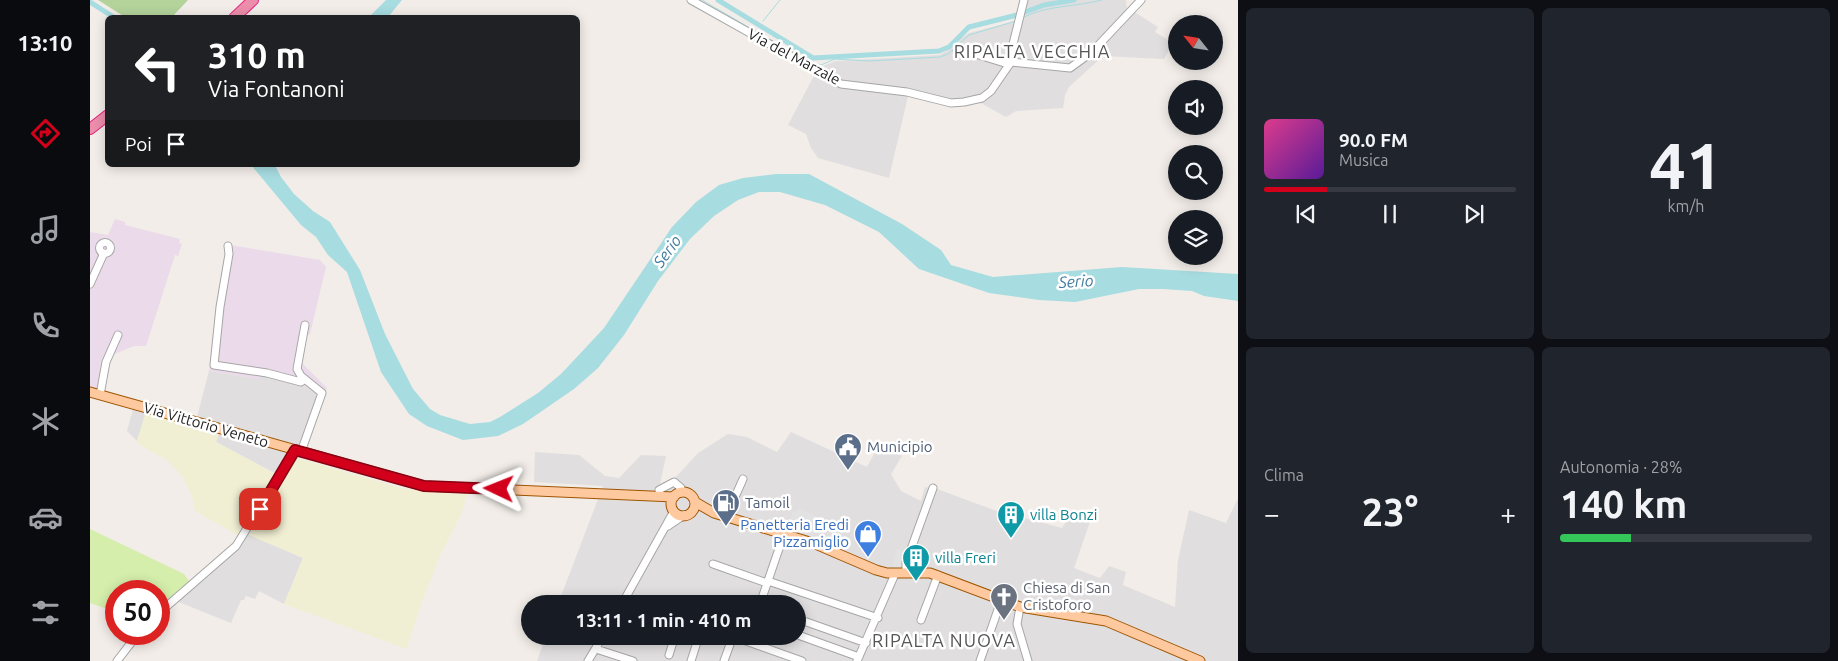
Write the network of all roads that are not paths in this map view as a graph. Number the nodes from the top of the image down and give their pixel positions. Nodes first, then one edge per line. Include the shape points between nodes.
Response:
1 (253, 0) edge
2 (691, 0) edge
3 (1140, 1) edge
4 (1024, 4) edge
5 (237, 15) edge
6 (957, 51) dead end
7 (1009, 63) junction
8 (105, 117) edge
9 (90, 129) edge
10 (228, 246) dead end
11 (104, 253) dead end
12 (90, 284) edge
13 (305, 325) dead end
14 (118, 335) dead end
15 (305, 379) junction
16 (90, 392) edge
17 (100, 395) junction
18 (298, 451) junction
19 (743, 479) dead end
20 (933, 488) dead end
21 (659, 490) dead end
22 (675, 501) junction
23 (694, 506) junction
24 (684, 516) junction
25 (726, 517) junction
26 (666, 528) junction
27 (784, 534) junction
28 (713, 564) dead end
29 (906, 573) junction
30 (895, 574) junction
31 (938, 575) junction
32 (768, 582) junction
33 (627, 595) edge
34 (763, 595) edge
35 (1001, 601) junction
36 (170, 603) edge
37 (1020, 607) junction
38 (878, 618) junction
39 (921, 620) dead end
40 (806, 622) edge
41 (806, 638) edge
42 (866, 642) junction
43 (129, 645) edge
44 (598, 645) edge
45 (672, 645) edge
46 (696, 645) edge
47 (730, 645) edge
48 (762, 645) edge
49 (596, 649) junction
50 (669, 655) dead end
51 (858, 659) edge
52 (117, 661) edge
53 (588, 661) edge
54 (633, 661) edge
55 (691, 661) edge
56 (724, 661) edge
57 (802, 661) edge
58 (980, 661) edge
59 (1028, 661) edge
60 (1200, 661) edge

1 - 5 highway
2 - 7 street, Via del Marzale via 841,84 907,92 951,103 979,98 991,91
3 - 7 street via 1092,52 1070,68
4 - 7 street
6 - 7 street
8 - 9 highway
10 - 15 street via 214,365 301,382
11 - 12 street
13 - 15 street via 297,365 298,373
14 - 17 street via 106,362
15 - 18 street via 322,393
16 - 17 main road, Via Vittorio Veneto
17 - 18 main road, Via Vittorio Veneto
18 - 22 main road, Via Vittorio Veneto via 424,486 648,496
18 - 36 street via 240,542
19 - 25 street
20 - 29 street via 906,563
21 - 22 street via 674,482 681,488
22 - 23 main road via 691,495
22 - 24 main road
22 - 26 street
23 - 24 main road
23 - 25 main road
24 - 26 street
25 - 27 main road
26 - 33 street
27 - 30 main road via 876,570
27 - 32 street
28 - 32 street
29 - 30 main road
29 - 31 main road
30 - 38 street
31 - 35 main road
31 - 39 street
32 - 34 street
32 - 38 street
35 - 37 main road
35 - 58 street
37 - 59 street via 1017,624
37 - 60 main road via 1106,621
38 - 42 street
40 - 42 street
41 - 51 street
42 - 51 street
43 - 52 street
44 - 49 street
45 - 50 street
46 - 55 street
47 - 56 street
48 - 57 street
49 - 53 street
49 - 54 street

